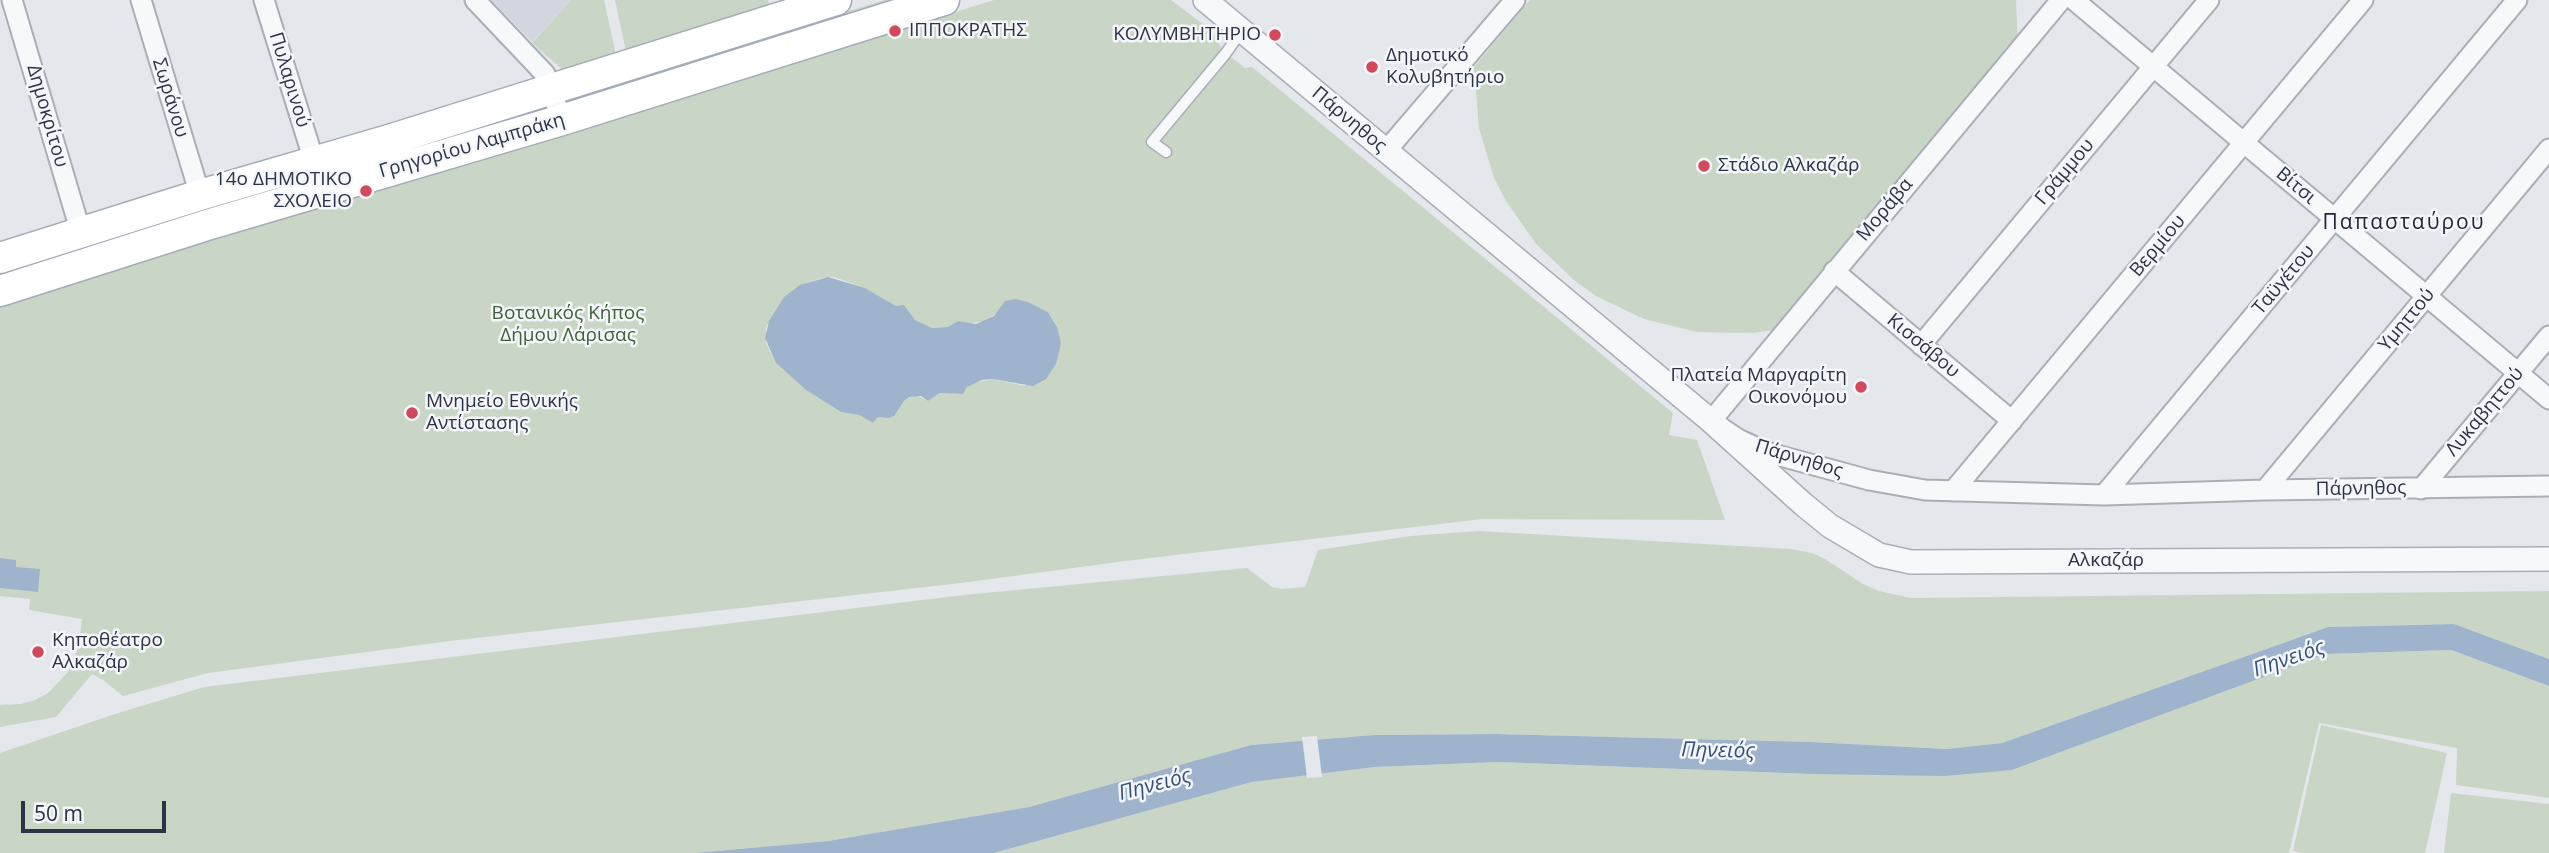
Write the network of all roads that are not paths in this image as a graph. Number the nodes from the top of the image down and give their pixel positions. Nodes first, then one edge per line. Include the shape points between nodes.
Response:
1 (12, 0) edge
2 (141, 0) edge
3 (264, 0) edge
4 (475, 0) edge
5 (836, 0) edge
6 (944, 0) edge
7 (1205, 0) edge
8 (1515, 0) edge
9 (2061, 0) edge
10 (2074, 0) edge
11 (2209, 0) edge
12 (2363, 0) edge
13 (2517, 0) edge
14 (1242, 30) junction
15 (2154, 66) junction
16 (552, 88) junction
17 (562, 120) junction
18 (2244, 143) junction
19 (2549, 149) edge
20 (1386, 151) junction
21 (1166, 152) dead end
22 (314, 161) junction
23 (200, 195) junction
24 (2334, 219) junction
25 (81, 233) junction
26 (0, 258) edge
27 (1834, 271) junction
28 (0, 292) edge
29 (2426, 296) junction
30 (2549, 335) edge
31 (1922, 345) junction
32 (2518, 373) junction
33 (2549, 399) edge
34 (1711, 421) junction
35 (2012, 421) junction
36 (2549, 486) edge
37 (2421, 488) junction
38 (2265, 490) junction
39 (1953, 491) junction
40 (2104, 495) junction
41 (2549, 559) edge

1 - 25 street, Δημοκρίτου
2 - 23 street, Σωράνου
3 - 22 street, Πυλαρινού
4 - 16 street via 536,62
5 - 16 main road, Γρηγορίου Λαμπράκη
6 - 17 main road, Γρηγορίου Λαμπράκη
7 - 14 street, Πάρνηθος
8 - 20 street
9 - 27 street, Μοράβα
10 - 15 street, Βίτσι
11 - 15 street, Γράμμου
12 - 18 street, Βερμίου
13 - 24 street, Ταϋγέτου
14 - 20 street, Πάρνηθος
14 - 21 lane via 1152,142
15 - 18 street, Βίτσι
15 - 31 street, Γράμμου
16 - 17 street
16 - 22 main road, Γρηγορίου Λαμπράκη
17 - 28 main road, Γρηγορίου Λαμπράκη via 220,221
18 - 24 street, Βίτσι
18 - 35 street, Βερμίου
19 - 29 street, Υμηττού
20 - 34 street, Πάρνηθος
22 - 23 main road, Γρηγορίου Λαμπράκη
23 - 25 main road, Γρηγορίου Λαμπράκη
24 - 29 street, Βίτσι
24 - 40 street, Ταϋγέτου
25 - 26 main road, Γρηγορίου Λαμπράκη
27 - 31 street, Κισσάβου
27 - 34 street, Μοράβα
29 - 32 street, Βίτσι
29 - 38 street, Υμηττού
30 - 32 street, Λυκαβηττού
31 - 35 street, Κισσάβου
32 - 33 street, Βίτσι
32 - 37 street, Λυκαβηττού
34 - 39 street, Πάρνηθος via 1738,439 1801,463 1903,486
34 - 41 street, Αλκαζάρ via 1830,526 1879,555 1911,562
35 - 39 street, Βερμίου
36 - 37 street, Πάρνηθος
37 - 38 street, Πάρνηθος
38 - 40 street, Πάρνηθος
39 - 40 street, Πάρνηθος

